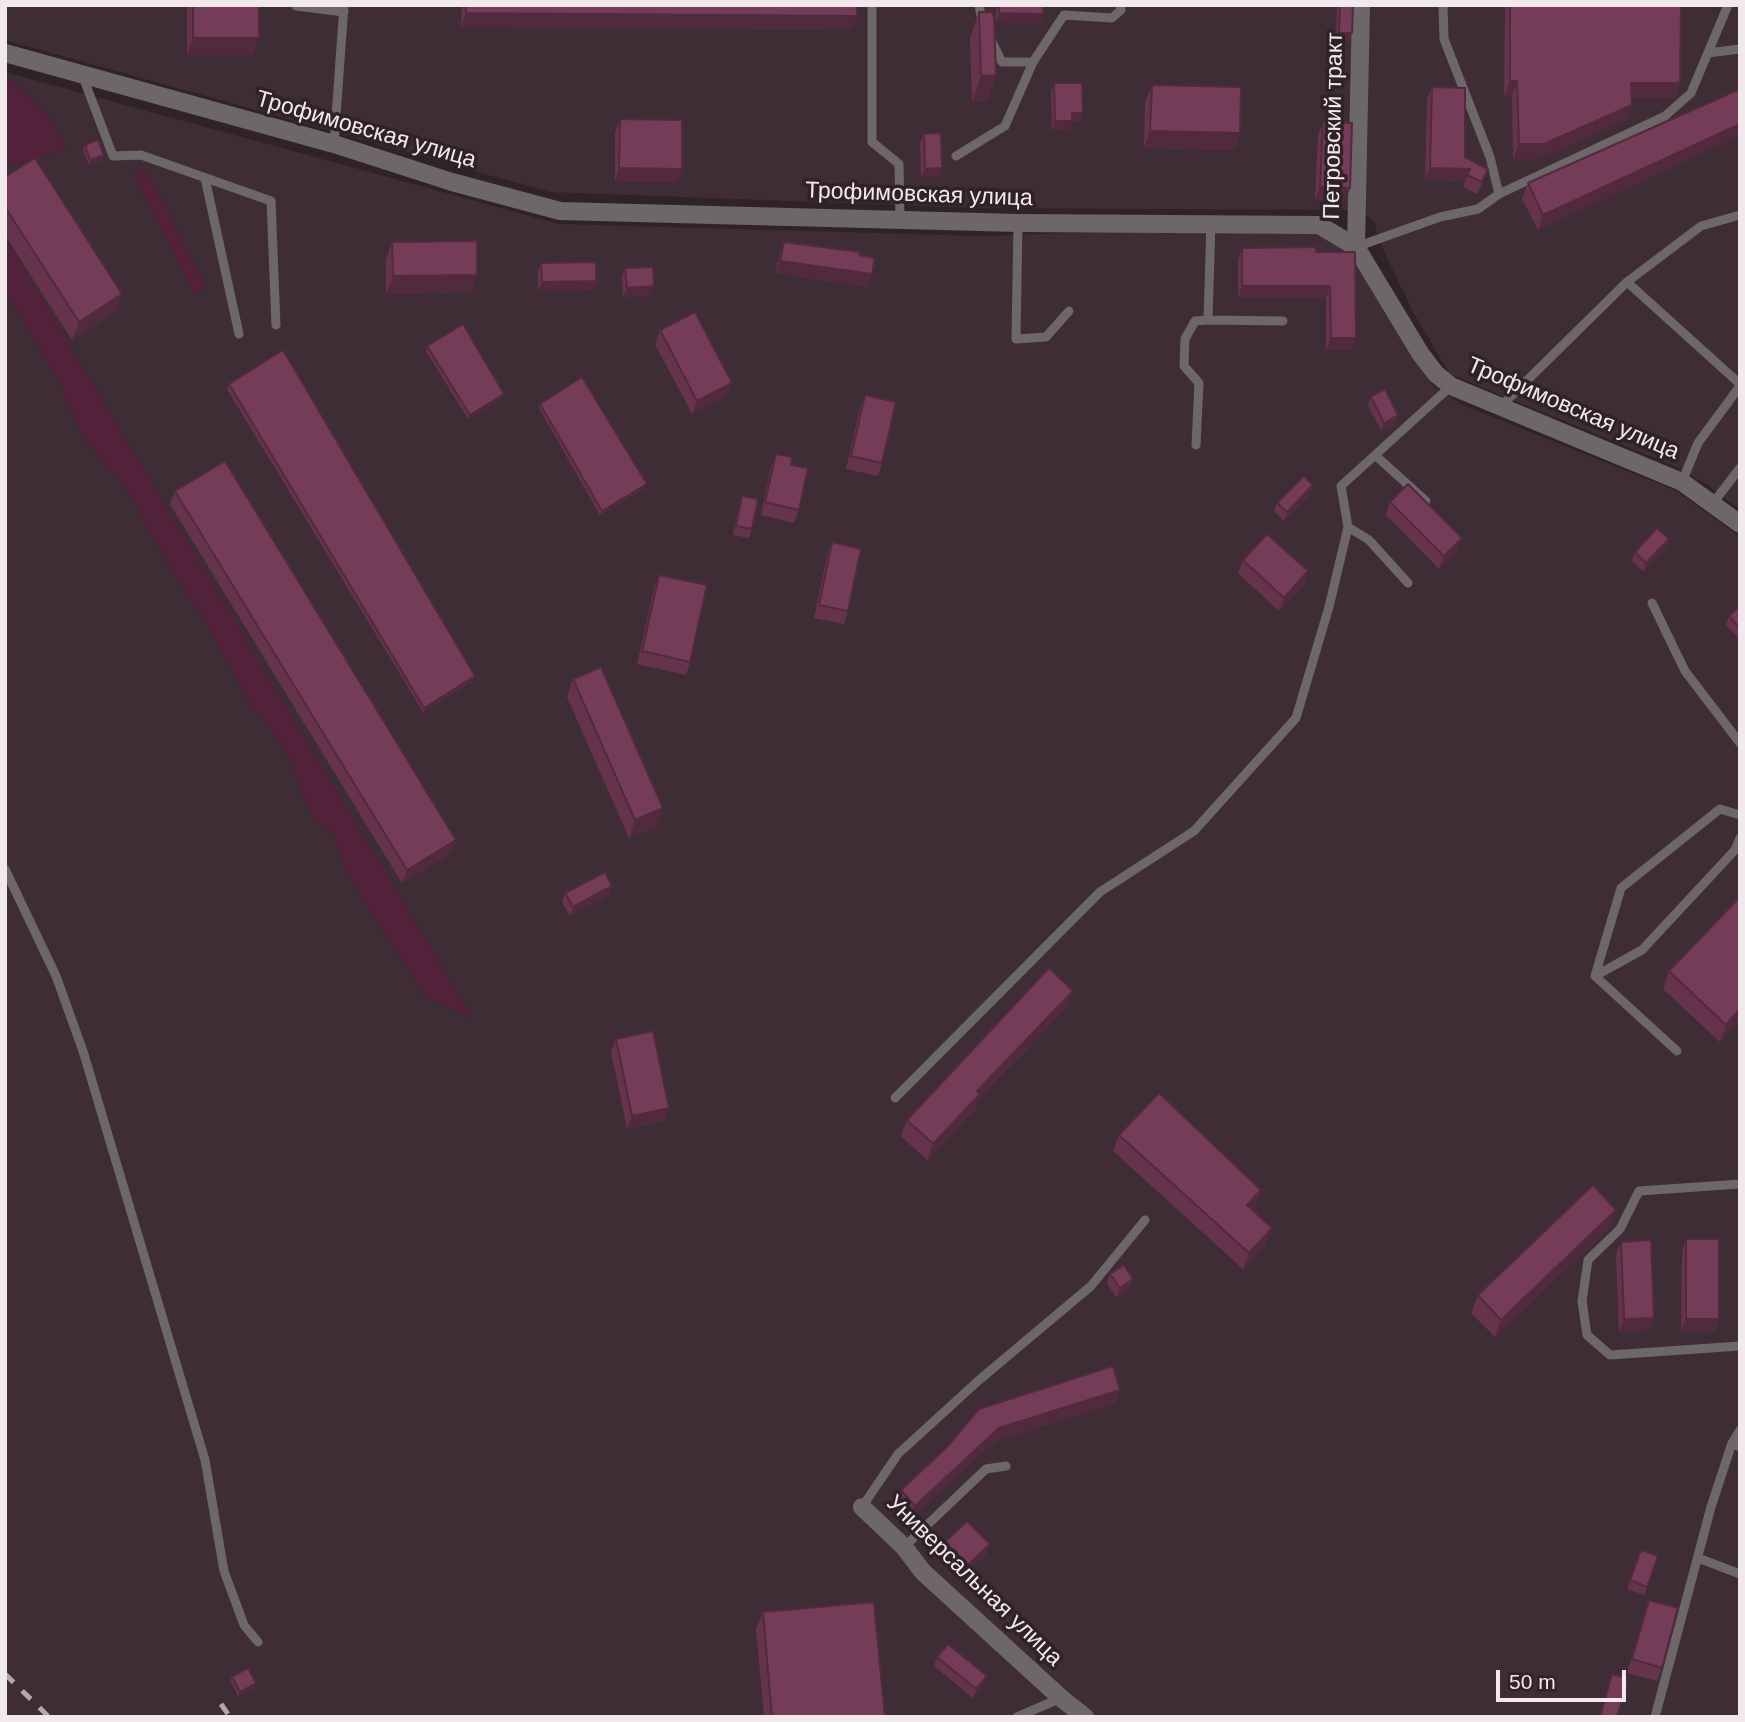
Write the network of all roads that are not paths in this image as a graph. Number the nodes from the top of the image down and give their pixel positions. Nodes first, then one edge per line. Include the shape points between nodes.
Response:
1 (872, 5) edge
2 (979, 5) edge
3 (1120, 5) edge
4 (1361, 5) edge
5 (1443, 5) edge
6 (1728, 5) edge
7 (296, 6) edge
8 (344, 9) edge
9 (1740, 49) edge
10 (5, 53) edge
11 (1708, 53) junction
12 (1033, 62) junction
13 (83, 77) junction
14 (334, 144) junction
15 (956, 156) dead end
16 (205, 178) junction
17 (1500, 194) junction
18 (1740, 215) edge
19 (900, 219) junction
20 (1211, 222) junction
21 (1018, 223) junction
22 (1356, 247) junction
23 (1628, 282) junction
24 (1069, 311) dead end
25 (1208, 320) junction
26 (1283, 321) dead end
27 (276, 325) dead end
28 (239, 334) dead end
29 (1740, 385) edge
30 (1451, 386) junction
31 (1501, 407) junction
32 (1196, 445) dead end
33 (1376, 456) junction
34 (1740, 468) edge
35 (1682, 482) junction
36 (1426, 501) edge
37 (1713, 503) junction
38 (1740, 524) edge
39 (1348, 527) junction
40 (1408, 583) dead end
41 (1651, 603) dead end
42 (1740, 743) edge
43 (1740, 815) edge
44 (1740, 838) edge
45 (5, 869) edge
46 (1595, 976) junction
47 (1677, 1051) dead end
48 (895, 1098) dead end
49 (1740, 1184) edge
50 (1145, 1220) dead end
51 (1740, 1346) edge
52 (1740, 1430) edge
53 (1736, 1445) edge
54 (1006, 1466) dead end
55 (862, 1507) joint
56 (905, 1547) junction
57 (1698, 1558) junction
58 (1740, 1574) edge
59 (258, 1642) dead end
60 (1061, 1698) junction
61 (1017, 1717) edge
62 (1085, 1717) edge
63 (1655, 1717) edge

1 - 19 lane via 872,142 899,164
2 - 12 lane via 982,22 1002,62
3 - 12 lane via 1112,18 1064,15
4 - 22 street, Петровский тракт
5 - 17 lane via 1444,39
6 - 11 lane
7 - 8 lane
8 - 14 lane
9 - 11 lane
10 - 13 street, Трофимовская улица
11 - 17 lane via 1691,93 1665,116
12 - 15 lane via 1005,126
13 - 14 street, Трофимовская улица
13 - 16 lane via 113,156 141,156
14 - 19 street, Трофимовская улица via 560,211
16 - 27 lane via 271,201
16 - 28 lane
17 - 22 lane via 1478,209 1440,217
18 - 23 lane via 1701,226
19 - 21 street, Трофимовская улица
20 - 21 street, Трофимовская улица
20 - 22 street, Трофимовская улица via 1319,225
20 - 25 lane
21 - 24 lane via 1016,339 1046,337
22 - 30 street, Трофимовская улица via 1420,353
23 - 29 lane
23 - 31 lane
25 - 26 lane
25 - 32 lane via 1195,321 1185,339 1184,366 1199,383
29 - 35 lane via 1698,443
30 - 31 street, Трофимовская улица
30 - 33 lane
31 - 35 street, Трофимовская улица
33 - 36 lane
33 - 39 lane via 1341,486
34 - 37 lane
35 - 37 street, Трофимовская улица
37 - 38 street, Трофимовская улица
39 - 40 lane via 1370,540
39 - 48 lane via 1296,718 1194,831 1100,892
41 - 42 lane via 1685,671
43 - 46 lane via 1720,810 1621,888
44 - 46 lane via 1735,850 1642,950
45 - 59 lane via 56,976 83,1051 205,1460 224,1572 244,1625
46 - 47 lane
49 - 51 lane via 1639,1191 1620,1229 1588,1260 1582,1301 1587,1335 1610,1355
50 - 55 lane via 1091,1286 898,1454
52 - 53 lane
53 - 57 lane
54 - 56 lane via 986,1469
55 - 56 street, Универсальная улица
56 - 60 street, Универсальная улица via 923,1573
57 - 58 lane
57 - 63 lane
60 - 61 lane
60 - 62 street, Универсальная улица

